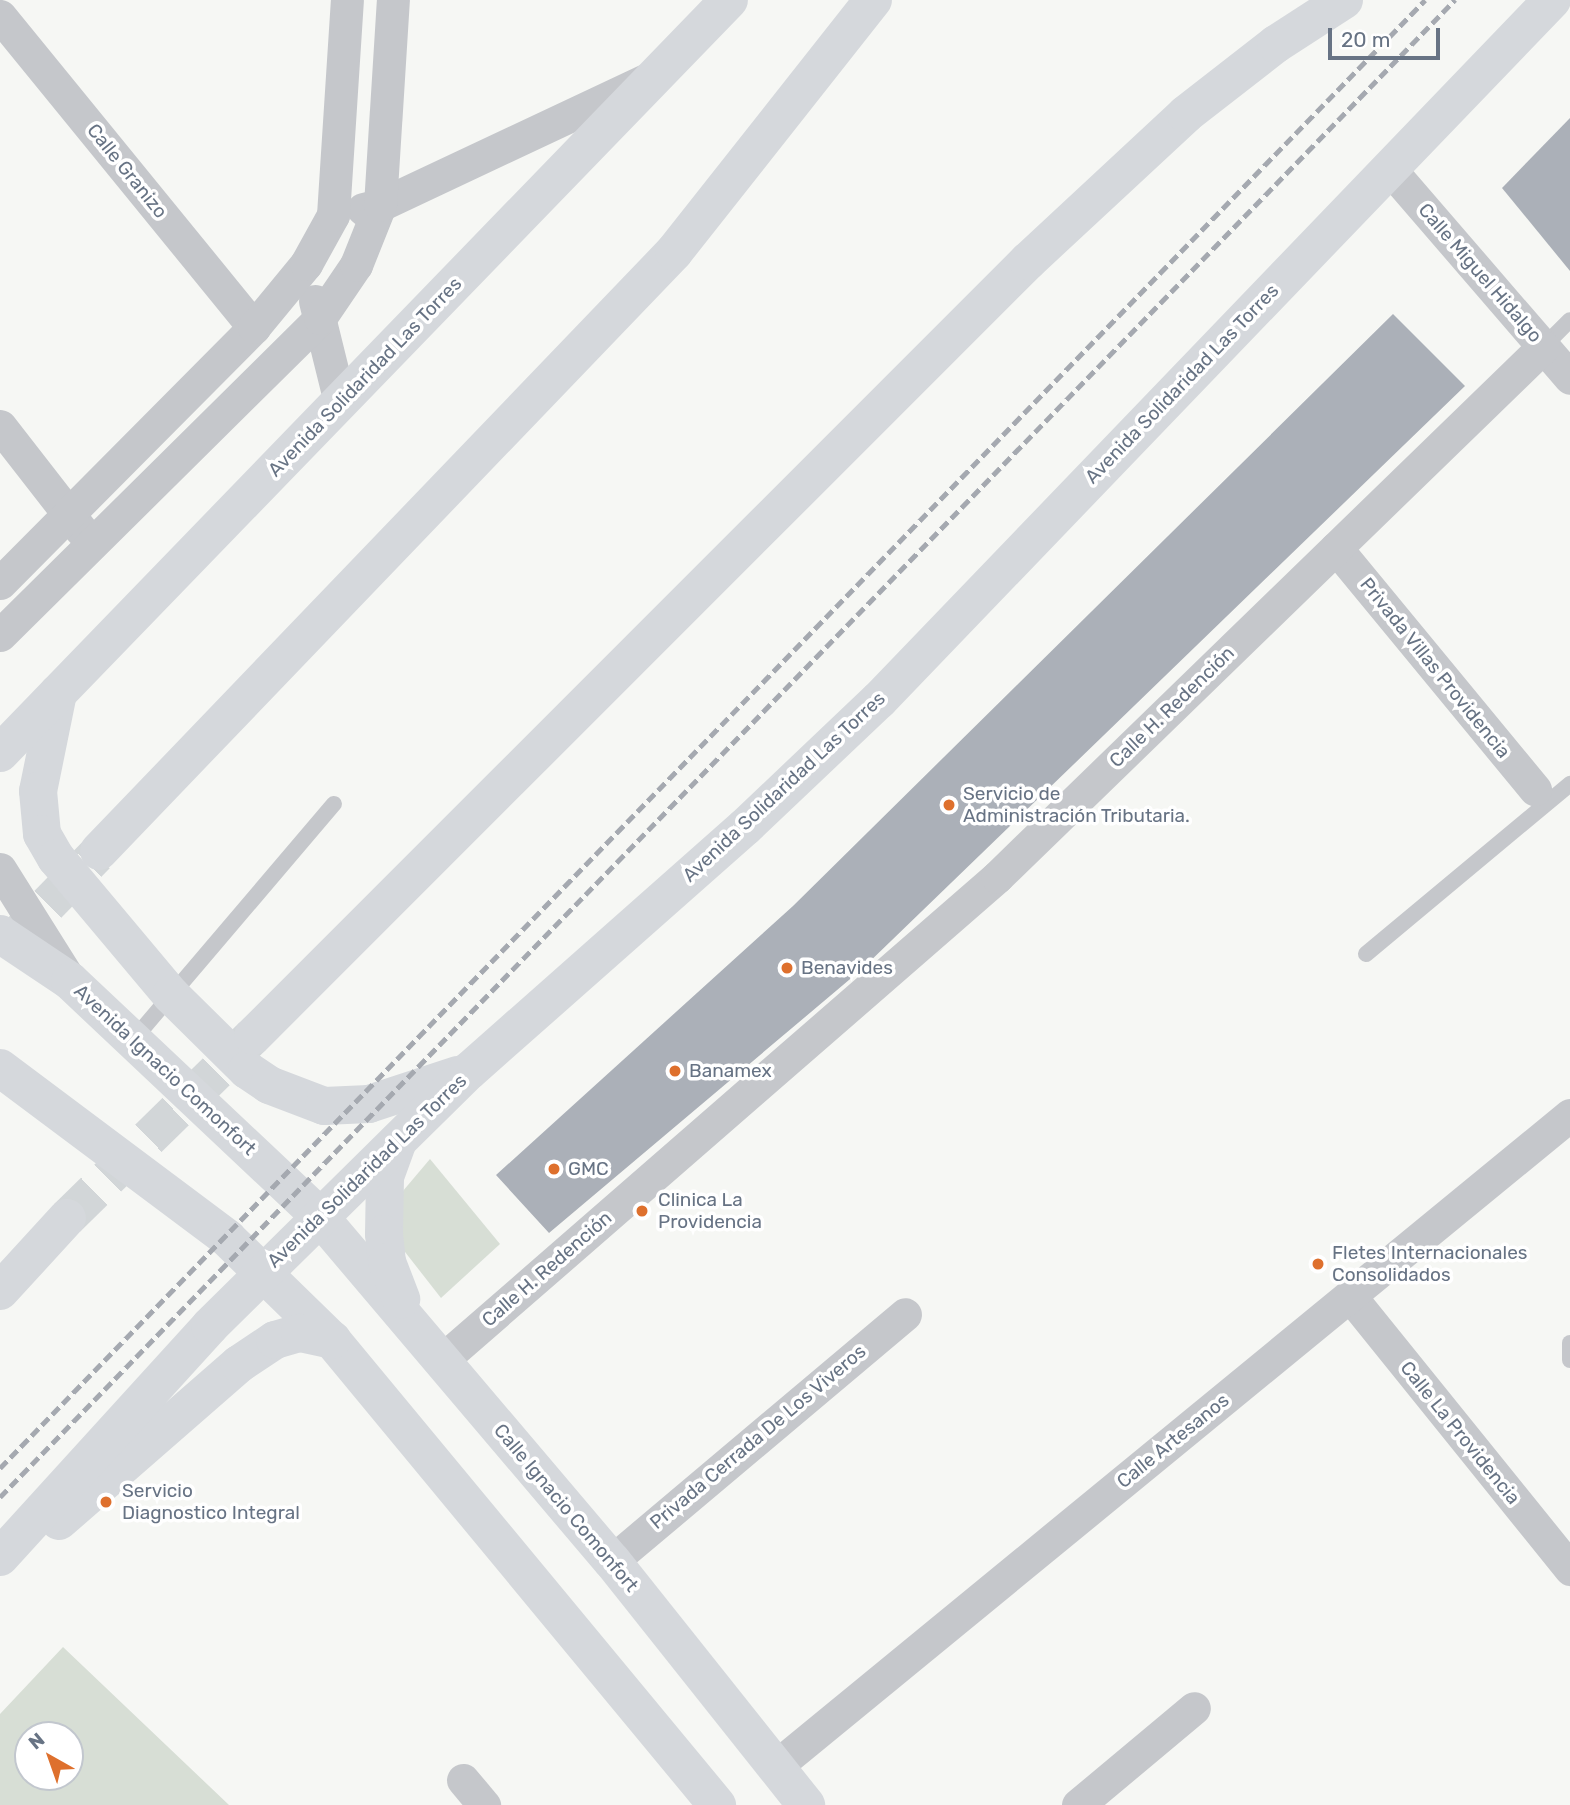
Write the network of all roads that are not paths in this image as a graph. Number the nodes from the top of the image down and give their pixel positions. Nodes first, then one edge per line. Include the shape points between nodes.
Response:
1 (324, 0) edge
2 (393, 0) edge
3 (729, 0) edge
4 (873, 0) edge
5 (1344, 0) edge
6 (1552, 0) edge
7 (346, 13) edge
8 (0, 16) edge
9 (657, 75) junction
10 (1390, 168) junction
11 (380, 205) junction
12 (333, 215) junction
13 (306, 264) junction
14 (320, 318) junction
15 (1570, 320) edge
16 (254, 327) junction
17 (1543, 347) junction
18 (1570, 378) edge
19 (340, 402) junction
20 (0, 426) edge
21 (67, 514) junction
22 (95, 544) junction
23 (1336, 548) junction
24 (0, 583) edge
25 (0, 635) edge
26 (58, 693) junction
27 (0, 753) edge
28 (1570, 784) edge
29 (1535, 789) dead end
30 (334, 804) dead end
31 (99, 851) tunnel mouth
32 (0, 869) edge
33 (0, 934) edge
34 (1366, 954) dead end
35 (70, 981) junction
36 (171, 995) junction
37 (253, 1036) tunnel mouth
38 (132, 1040) junction
39 (0, 1068) edge
40 (469, 1071) junction
41 (1570, 1115) edge
42 (399, 1139) junction
43 (320, 1217) junction
44 (67, 1218) tunnel mouth
45 (264, 1272) junction
46 (0, 1291) edge
47 (1350, 1296) junction
48 (905, 1314) dead end
49 (408, 1318) junction
50 (332, 1340) junction
51 (1570, 1343) edge
52 (442, 1360) junction
53 (1570, 1360) edge
54 (0, 1557) edge
55 (612, 1561) junction
56 (0, 1562) edge
57 (1570, 1569) edge
58 (1194, 1708) dead end
59 (775, 1767) junction
60 (717, 1805) edge
61 (806, 1805) edge
62 (1078, 1805) edge

1 - 7 street
2 - 11 street
3 - 9 main road, Avenida Solidaridad Las Torres
4 - 31 main road via 674,252
5 - 37 main road via 1276,44 1186,114 1028,261
6 - 10 main road, Avenida Solidaridad Las Torres
7 - 12 street
8 - 16 street, Calle Granizo
9 - 11 street
9 - 19 main road, Avenida Solidaridad Las Torres
10 - 17 street, Calle Miguel Hidalgo
10 - 40 main road, Avenida Solidaridad Las Torres via 878,700 745,827
11 - 12 street
11 - 14 street via 356,265
12 - 13 street
13 - 14 street
13 - 16 street
14 - 19 street
14 - 22 street
15 - 17 lane
16 - 21 street
17 - 18 street, Calle Miguel Hidalgo
17 - 23 street, Calle H. Redención
19 - 26 main road, Avenida Solidaridad Las Torres
20 - 21 street
21 - 22 street
21 - 24 street
22 - 25 street
23 - 29 street, Privada Villas Providencia
23 - 52 street, Calle H. Redención via 997,877
26 - 27 main road, Avenida Solidaridad Las Torres
26 - 36 main road via 38,791 42,834 56,858
28 - 34 lane
30 - 36 lane
32 - 35 street
33 - 35 main road, Avenida Ignacio Comonfort
35 - 38 main road, Avenida Ignacio Comonfort
36 - 38 lane
36 - 40 main road via 247,1070 269,1085 324,1106 369,1104
38 - 43 main road, Avenida Ignacio Comonfort
39 - 45 main road via 227,1238
40 - 42 main road, Avenida Solidaridad Las Torres
41 - 47 street, Calle Artesanos
42 - 43 main road, Avenida Solidaridad Las Torres
42 - 49 main road via 385,1177 384,1234 387,1262
43 - 45 main road, Avenida Solidaridad Las Torres
43 - 49 main road, Calle Ignacio Comonfort
44 - 46 main road
45 - 50 main road
45 - 54 main road, Avenida Solidaridad Las Torres
47 - 57 street, Calle La Providencia
47 - 59 street, Calle Artesanos
48 - 55 street, Privada Cerrada De Los Viveros
49 - 52 main road, Calle Ignacio Comonfort
50 - 56 main road via 300,1333 266,1346 50,1529
50 - 60 main road
51 - 53 lane
52 - 55 main road, Calle Ignacio Comonfort
55 - 59 main road, Calle Ignacio Comonfort
58 - 62 street
59 - 61 main road, Calle Ignacio Comonfort

